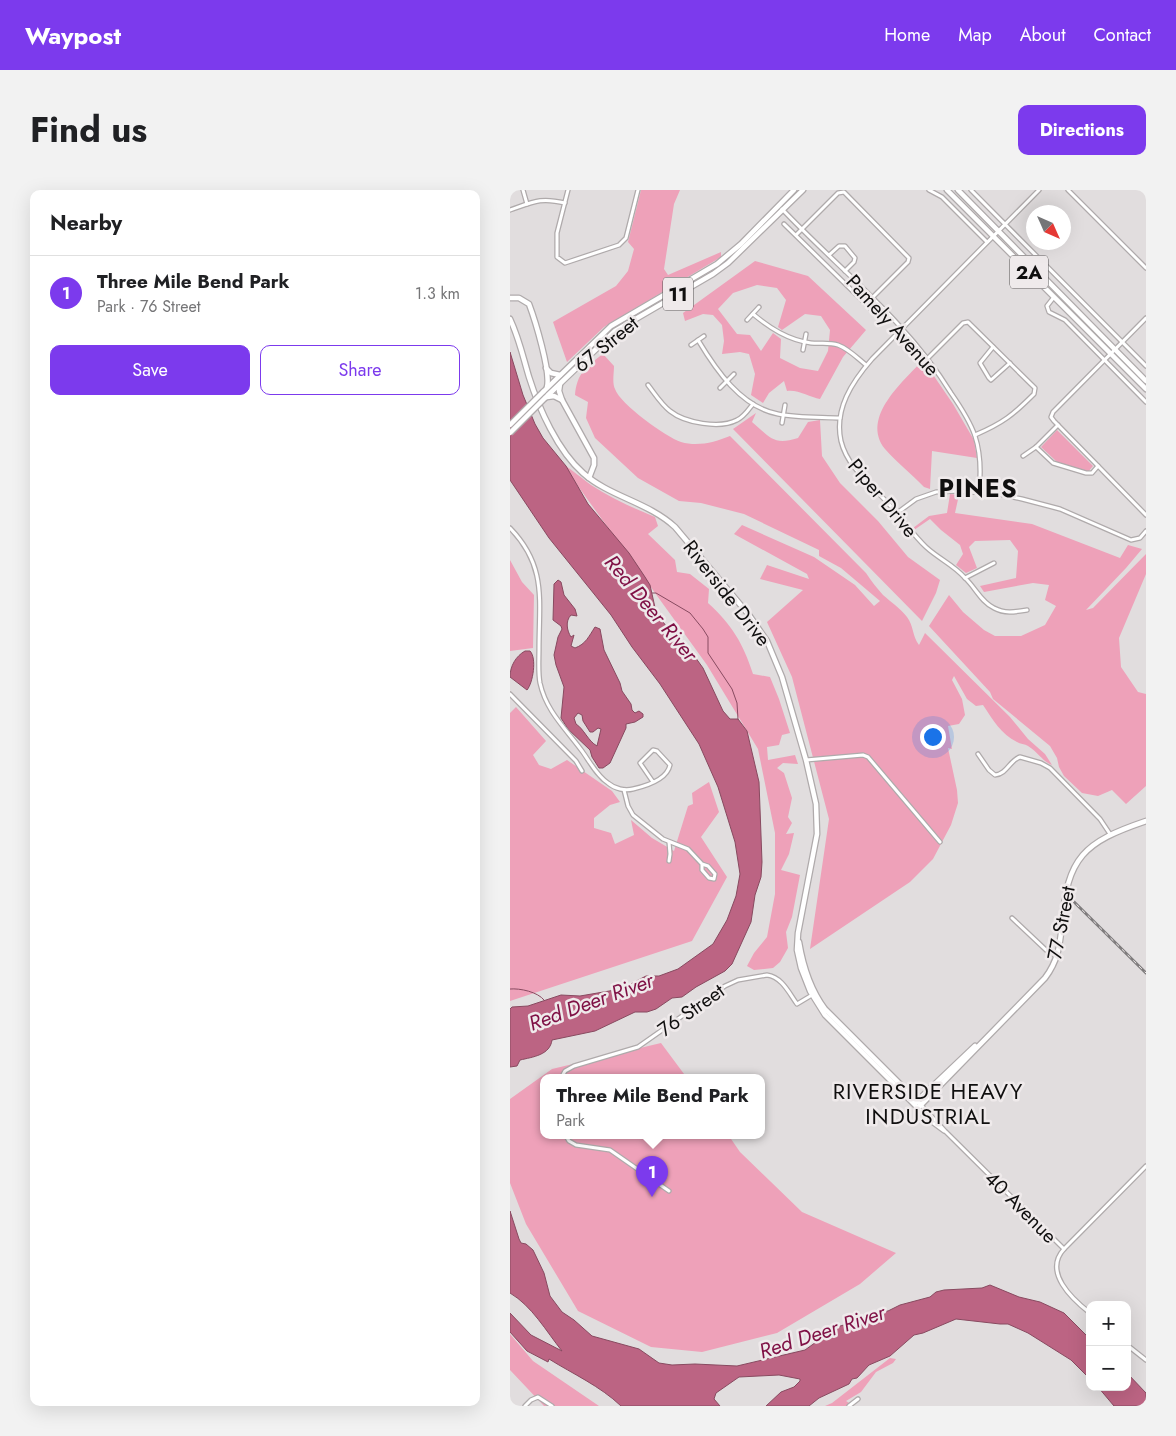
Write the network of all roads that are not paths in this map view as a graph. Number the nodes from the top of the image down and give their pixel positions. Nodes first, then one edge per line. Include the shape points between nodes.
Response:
1 (523, 190) edge
2 (568, 190) edge
3 (638, 190) edge
4 (794, 190) edge
5 (803, 190) edge
6 (930, 190) edge
7 (948, 190) edge
8 (958, 190) edge
9 (971, 190) edge
10 (1039, 190) edge
11 (1068, 190) edge
12 (565, 203) junction
13 (527, 204) junction
14 (781, 208) junction
15 (510, 210) edge
16 (784, 224) dead end
17 (1005, 224) junction
18 (802, 229) junction
19 (998, 232) junction
20 (796, 235) junction
21 (994, 236) junction
22 (987, 242) junction
23 (829, 256) junction
24 (1146, 268) edge
25 (845, 271) junction
26 (1054, 297) junction
27 (510, 298) edge
28 (872, 298) junction
29 (759, 307) dead end
30 (882, 308) junction
31 (753, 314) junction
32 (1146, 318) edge
33 (510, 319) edge
34 (747, 320) dead end
35 (902, 328) junction
36 (806, 334) dead end
37 (704, 336) dead end
38 (698, 340) junction
39 (805, 342) junction
40 (1122, 342) junction
41 (691, 345) dead end
42 (994, 347) junction
43 (803, 350) dead end
44 (1115, 350) junction
45 (1111, 354) junction
46 (928, 359) junction
47 (1104, 360) junction
48 (1010, 363) junction
49 (866, 365) junction
50 (546, 366) junction
51 (1146, 366) edge
52 (734, 374) dead end
53 (563, 375) junction
54 (727, 381) junction
55 (1146, 381) edge
56 (560, 383) junction
57 (648, 385) dead end
58 (720, 388) dead end
59 (1146, 389) edge
60 (545, 390) junction
61 (545, 398) junction
62 (562, 400) junction
63 (1146, 402) edge
64 (753, 404) junction
65 (785, 405) dead end
66 (783, 415) junction
67 (840, 418) junction
68 (782, 423) dead end
69 (510, 425) edge
70 (1058, 425) junction
71 (510, 433) edge
72 (975, 435) junction
73 (1036, 447) junction
74 (1023, 456) dead end
75 (1098, 466) junction
76 (589, 478) junction
77 (979, 492) junction
78 (897, 513) junction
79 (1146, 515) edge
80 (510, 528) edge
81 (1146, 531) edge
82 (994, 563) dead end
83 (966, 578) junction
84 (1027, 610) dead end
85 (510, 694) edge
86 (978, 754) dead end
87 (806, 760) junction
88 (582, 771) dead end
89 (653, 782) junction
90 (624, 790) junction
91 (1146, 821) edge
92 (1110, 834) junction
93 (669, 842) junction
94 (940, 842) dead end
95 (669, 861) dead end
96 (702, 864) junction
97 (1012, 918) dead end
98 (1057, 956) junction
99 (813, 994) junction
100 (563, 1074) edge
101 (918, 1105) junction
102 (568, 1139) edge
103 (1146, 1166) edge
104 (669, 1192) dead end
105 (1064, 1249) junction
106 (1086, 1309) edge
107 (1128, 1346) edge
108 (1146, 1360) edge
109 (858, 1399) dead end
110 (525, 1406) edge
111 (552, 1406) edge
112 (849, 1406) edge

1 - 13 street
2 - 12 street
3 - 12 street via 624,242 563,263 558,259 556,250
4 - 14 main road, 67 Street / 11
5 - 14 main road, 67 Street / 11
6 - 22 street via 942,197
7 - 21 main road, 2A
8 - 19 main road, 2A
9 - 17 street
10 - 17 street, Piper Drive
11 - 24 street
12 - 13 street via 544,199
13 - 15 street
14 - 18 street, Pamely Avenue
14 - 53 main road, 67 Street / 11 via 717,264 617,322
14 - 53 main road, 67 Street / 11 via 728,263 615,331 569,374
16 - 20 street
17 - 19 street, Piper Drive
17 - 40 street
18 - 20 street
18 - 23 street, Pamely Avenue
18 - 28 street via 839,192 844,192 855,202 909,258
19 - 21 street, Piper Drive
19 - 44 main road, 2A
20 - 30 street via 874,312 877,314
21 - 22 street, Piper Drive
21 - 26 main road, 2A
22 - 35 street, Piper Drive
23 - 25 street, Pamely Avenue
23 - 25 street via 839,246 844,246 855,260
25 - 28 street, Pamely Avenue
26 - 45 main road, 2A
26 - 47 street via 1047,306 1049,312 1064,319
27 - 50 main road via 519,298 529,304
28 - 30 street, Pamely Avenue
29 - 31 street
30 - 35 street, Pamely Avenue
31 - 34 street
31 - 39 street via 776,331
32 - 40 street
33 - 76 main road, Riverside Drive via 542,411 565,453
35 - 46 street, Pamely Avenue
35 - 49 street, Piper Drive
36 - 39 street
37 - 38 street
38 - 41 street
38 - 54 street
39 - 43 street
39 - 49 street via 839,346
40 - 44 street
40 - 51 street
42 - 46 street via 966,322
42 - 48 street
42 - 48 street via 980,363 989,378 994,379
44 - 45 street
44 - 55 main road, 2A
45 - 47 street
45 - 59 main road, 2A
46 - 72 street, Pamely Avenue
47 - 63 street
47 - 70 street via 1053,412 1052,418
48 - 72 street via 1035,388 1035,393 1006,420
49 - 67 street, Piper Drive via 846,398
50 - 53 main road via 551,373
50 - 60 main road via 548,383
52 - 54 street
53 - 56 main road, 67 Street / 11
53 - 60 main road, 67 Street / 11
54 - 58 street
54 - 64 street
56 - 61 main road, 67 Street / 11
56 - 62 main road
57 - 64 street via 670,412 696,422 734,422
60 - 69 main road, 67 Street / 11, bridge
61 - 62 main road via 554,396
61 - 71 main road, 67 Street / 11, bridge
62 - 76 main road via 594,458
64 - 66 street
65 - 66 street
66 - 67 street
66 - 68 street
67 - 78 street, Piper Drive via 841,441 849,461
70 - 73 street
70 - 75 street
72 - 77 street, Pamely Avenue via 980,464
73 - 74 street
73 - 75 street via 1054,463 1086,474
75 - 79 street
76 - 87 main road, Riverside Drive via 666,518 749,615 775,659
77 - 78 street via 932,492
77 - 81 street via 1022,498 1060,509 1131,540 1140,538
78 - 83 street, Piper Drive via 925,546
80 - 90 street via 527,547 537,574 540,591 538,669 544,695 560,725 600,776
82 - 83 street
83 - 84 street, Piper Drive via 993,608 1010,612
85 - 88 street
86 - 92 street via 995,775 1001,774 1020,757 1046,766 1095,814
87 - 94 street via 865,755
87 - 99 main road, Riverside Drive via 816,804 817,834 798,933
89 - 89 street via 670,767 655,750 640,763
89 - 90 street
90 - 93 street via 631,812
91 - 92 main road, 77 Street
92 - 98 main road, 77 Street via 1086,851 1071,875 1064,897
93 - 95 street
93 - 96 street via 685,847
96 - 96 street via 702,871 714,879 715,874
97 - 98 street via 1046,950
98 - 101 main road, 77 Street via 1045,978
99 - 100 street, 76 Street via 797,1004 780,980 772,976 738,980 642,1044 574,1066
99 - 101 main road, Riverside Drive
101 - 105 street, 40 Avenue via 932,1123 945,1131
102 - 104 street via 576,1145 610,1150
103 - 105 street
105 - 106 street, 40 Avenue via 1056,1264 1059,1278
107 - 108 street
109 - 112 street
110 - 111 street via 538,1396

